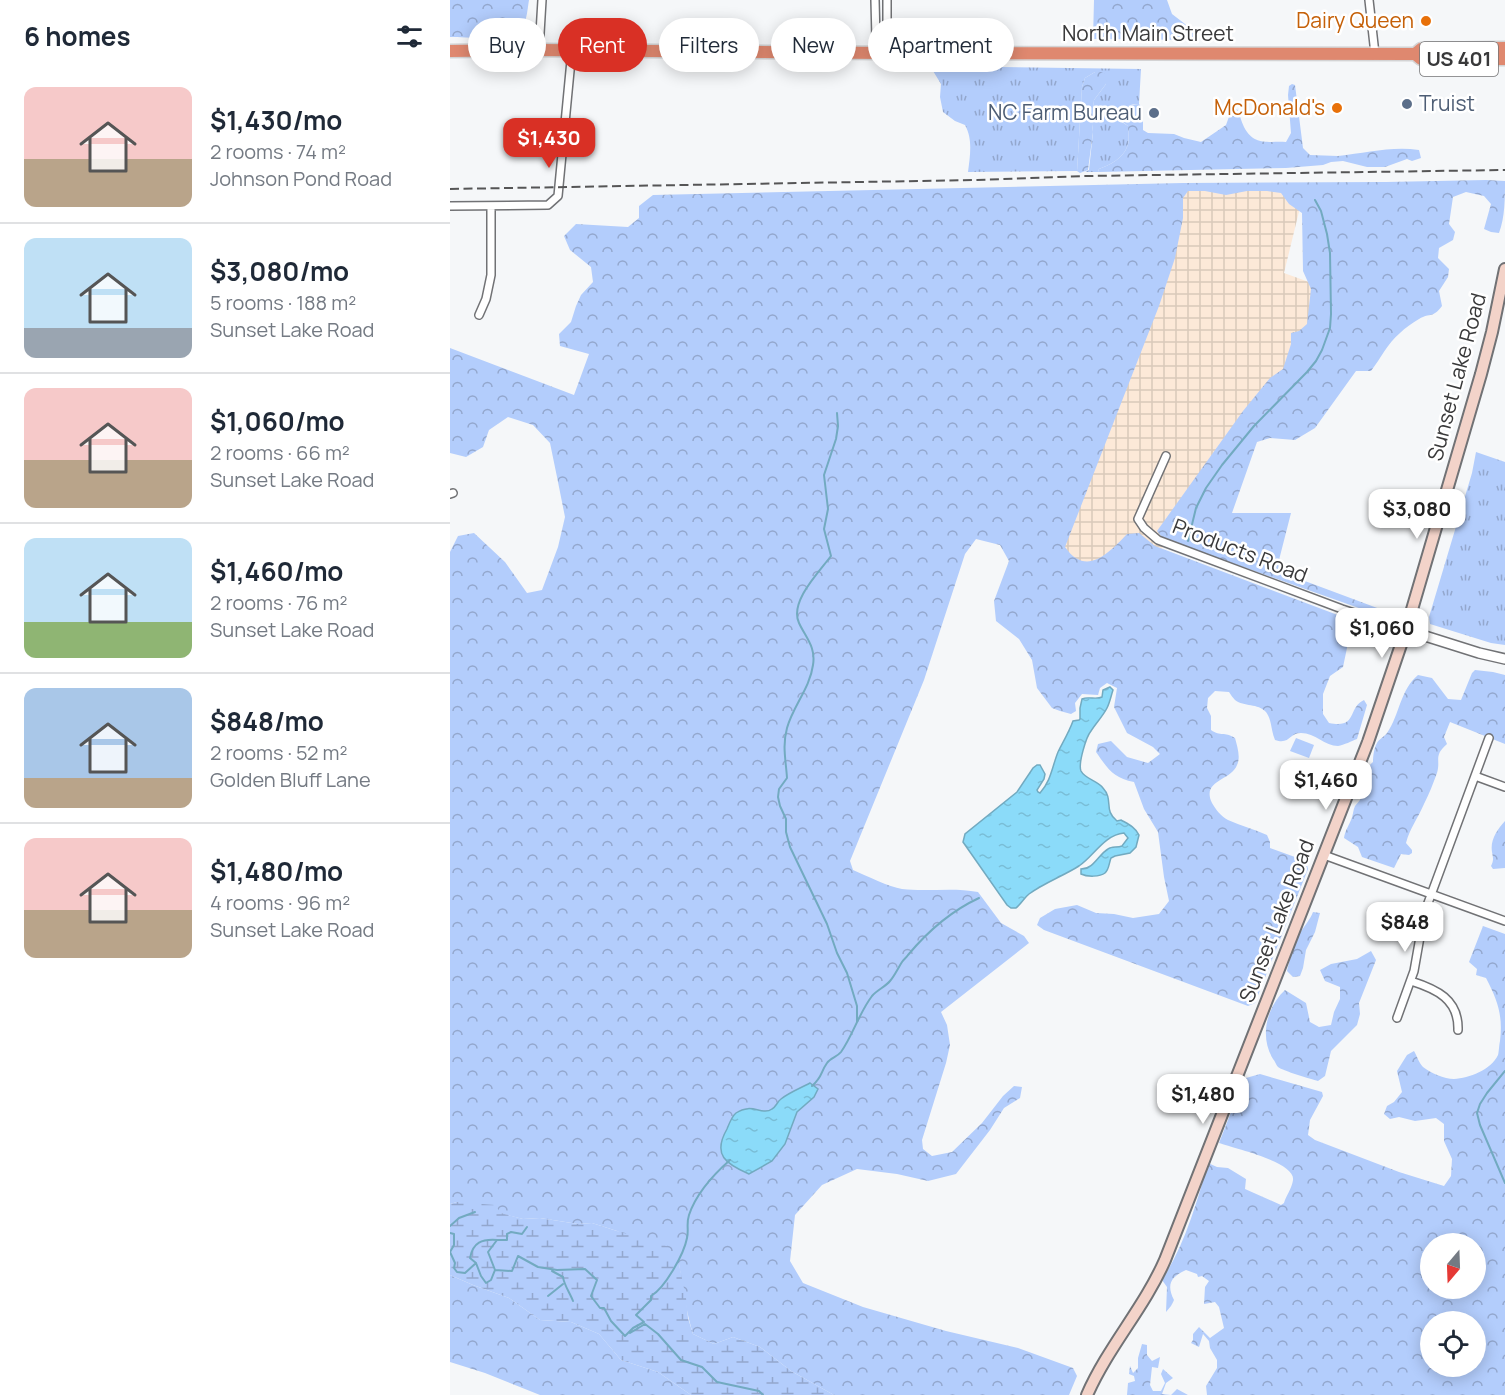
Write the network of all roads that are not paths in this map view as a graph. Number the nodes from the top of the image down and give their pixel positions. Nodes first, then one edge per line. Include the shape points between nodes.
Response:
1 (542, 0) edge
2 (875, 0) edge
3 (886, 0) edge
4 (1369, 0) edge
5 (541, 18) edge
6 (875, 18) edge
7 (886, 18) edge
8 (1505, 48) edge
9 (450, 51) edge
10 (468, 51) edge
11 (647, 51) edge
12 (868, 53) edge
13 (1014, 53) edge
14 (1375, 54) junction
15 (1415, 54) junction
16 (1505, 59) edge
17 (570, 72) edge
18 (450, 206) edge
19 (491, 206) junction
20 (1505, 269) edge
21 (1502, 303) edge
22 (479, 315) dead end
23 (1166, 456) dead end
24 (1406, 630) junction
25 (1505, 659) edge
26 (1489, 738) dead end
27 (1475, 776) junction
28 (1505, 787) edge
29 (1324, 855) junction
30 (1431, 894) junction
31 (1505, 921) edge
32 (1411, 981) junction
33 (1397, 1018) dead end
34 (1458, 1030) dead end
35 (1087, 1395) edge

1 - 5 street
2 - 6 street
3 - 7 street
4 - 14 street
8 - 15 highway, North Main Street / US 401 via 1421,48
9 - 10 highway, North Main Street / US 401
11 - 12 highway, North Main Street / US 401
13 - 14 highway, North Main Street / US 401
14 - 15 highway, North Main Street / US 401
15 - 16 highway, North Main Street / US 401 via 1421,58
17 - 19 street via 558,196 548,205
18 - 19 street
19 - 22 street via 491,275
20 - 21 main road, Sunset Lake Road
21 - 24 main road, Sunset Lake Road
23 - 24 street, Products Road via 1138,519 1158,540
24 - 25 street, Products Road
24 - 29 main road, Sunset Lake Road
26 - 27 street
27 - 28 street
27 - 30 street
29 - 30 street
29 - 35 main road, Sunset Lake Road via 1165,1260
30 - 31 street
30 - 32 street
32 - 33 street
32 - 34 street via 1431,988 1450,1003 1456,1012

